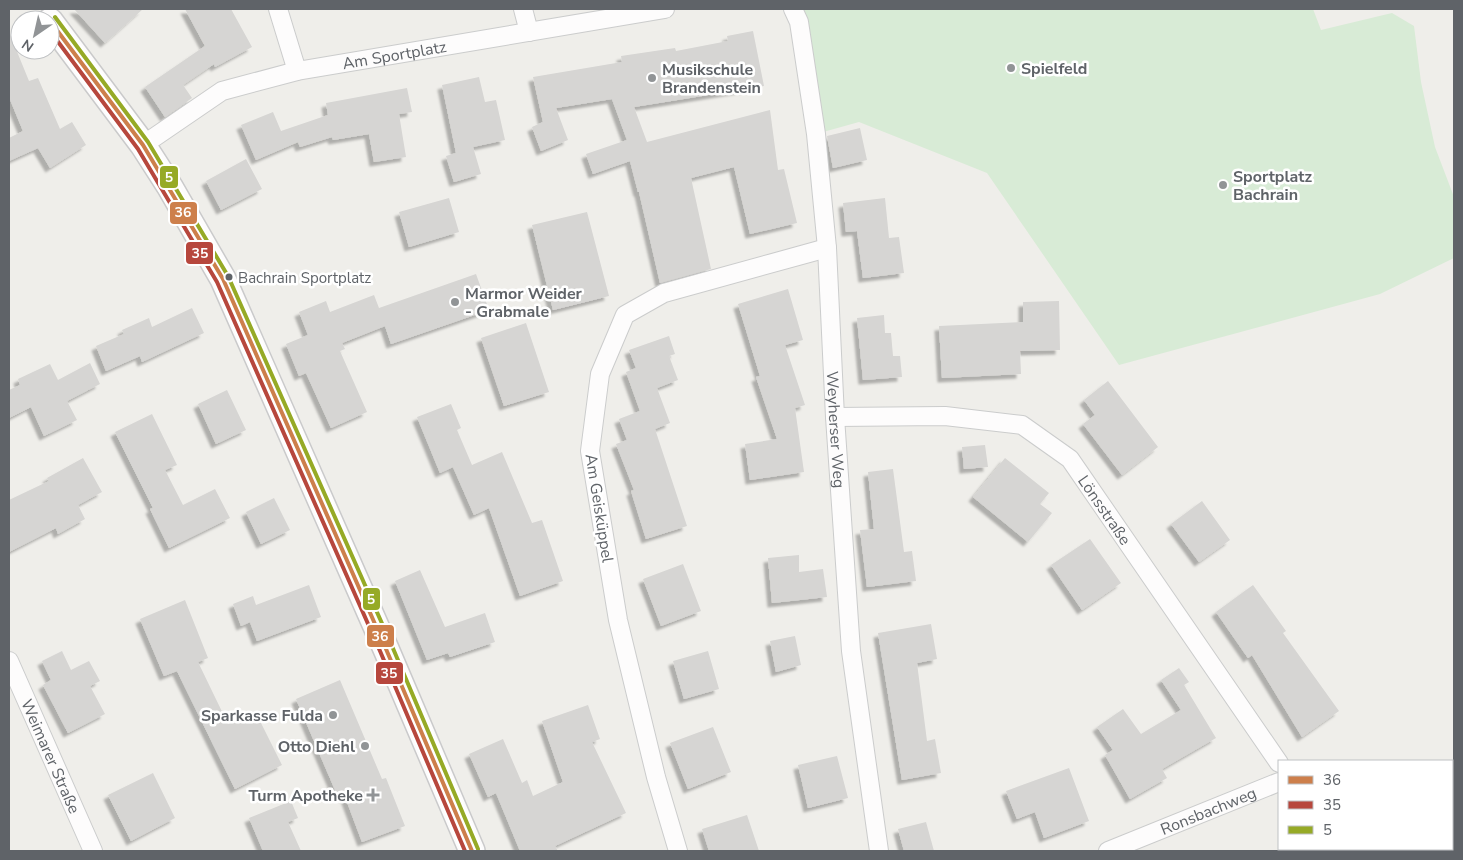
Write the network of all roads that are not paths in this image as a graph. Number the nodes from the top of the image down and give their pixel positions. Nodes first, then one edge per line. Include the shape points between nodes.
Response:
1 (278, 9) edge
2 (523, 9) edge
3 (664, 9) edge
4 (793, 9) edge
5 (529, 32) junction
6 (60, 34) edge
7 (297, 71) junction
8 (142, 145) junction
9 (827, 248) junction
10 (835, 417) junction
11 (9, 661) edge
12 (1278, 762) edge
13 (1278, 782) edge
14 (93, 851) edge
15 (472, 851) edge
16 (678, 851) edge
17 (879, 851) edge
18 (1108, 851) edge

1 - 7 street
2 - 5 street
3 - 5 street, Am Sportplatz
4 - 9 street, Weyherser Weg via 799,22 816,134
5 - 7 street, Am Sportplatz
6 - 8 main road
7 - 8 street, Am Sportplatz via 222,91
8 - 15 main road via 223,279
9 - 10 street, Weyherser Weg
9 - 16 street, Am Geisküppel via 664,293 633,310 626,315 600,374 590,451 593,470 618,620 656,777
10 - 12 street, Lönsstraße via 945,416 1022,425 1070,460
10 - 17 street, Weyherser Weg via 851,651
11 - 14 street, Weimarer Straße
13 - 18 street, Ronsbachweg

